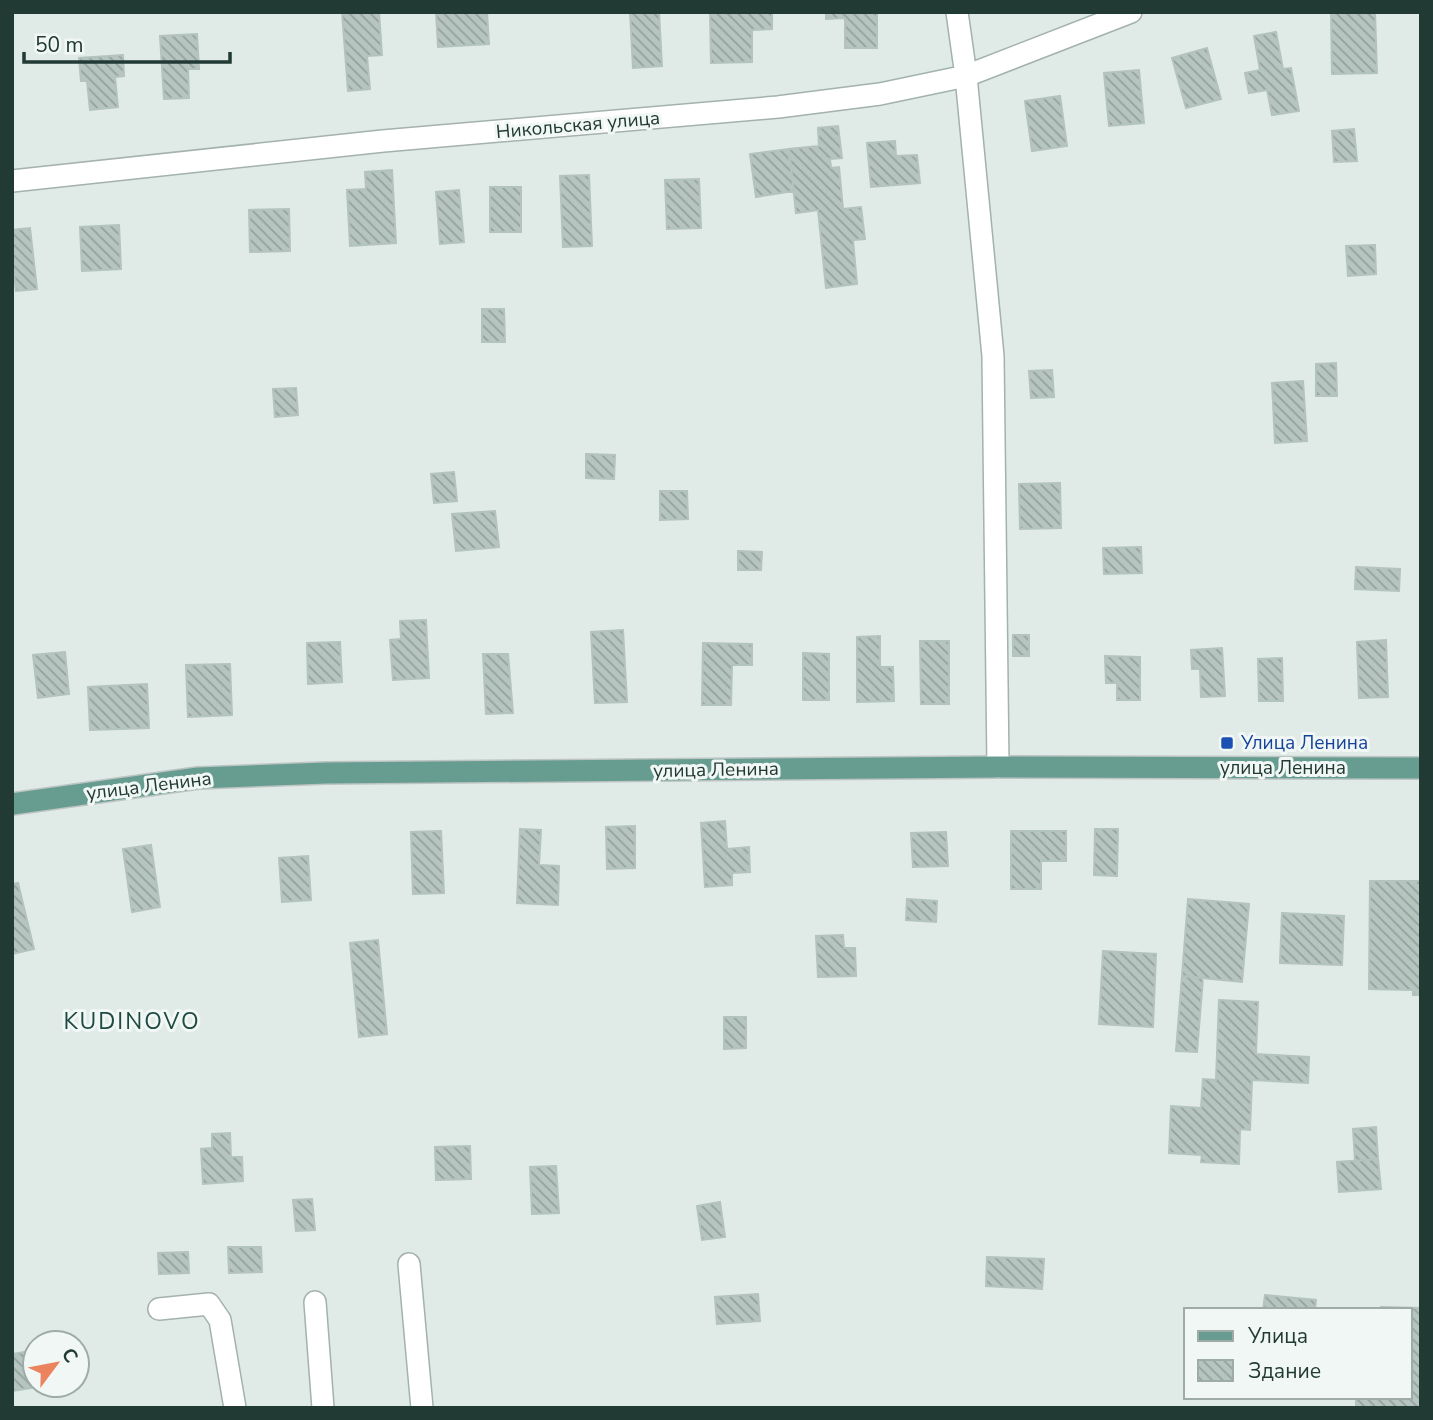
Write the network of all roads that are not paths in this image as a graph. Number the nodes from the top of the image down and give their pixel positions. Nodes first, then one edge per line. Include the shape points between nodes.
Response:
1 (957, 12) edge
2 (1131, 12) edge
3 (966, 76) junction
4 (12, 181) edge
5 (998, 767) junction
6 (1421, 768) edge
7 (12, 804) edge
8 (410, 1264) dead end
9 (315, 1303) dead end
10 (159, 1309) dead end
11 (234, 1408) edge
12 (323, 1408) edge
13 (422, 1408) edge

1 - 3 street
2 - 3 street, Никольская улица
3 - 4 street, Никольская улица via 880,94 779,107 383,141
3 - 5 street via 993,356
5 - 6 main road, улица Ленина
5 - 7 main road, улица Ленина via 327,773 198,778
8 - 13 street
9 - 12 street
10 - 11 street via 209,1304 220,1320

